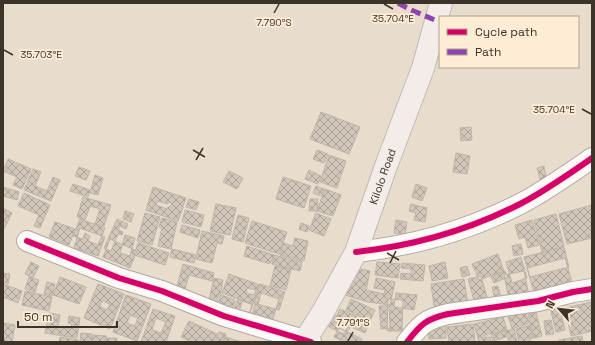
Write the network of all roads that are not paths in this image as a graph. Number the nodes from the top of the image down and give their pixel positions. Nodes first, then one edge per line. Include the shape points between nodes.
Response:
1 (441, 3) edge
2 (592, 158) edge
3 (27, 241) dead end
4 (356, 252) junction
5 (592, 289) edge
6 (307, 342) edge
7 (408, 342) edge

1 - 4 main road, Kilolo Road via 423,68
2 - 4 street via 521,204 484,221 411,244
3 - 6 street via 224,316
4 - 6 main road, Kilolo Road
5 - 7 street via 538,301 435,317 418,329

